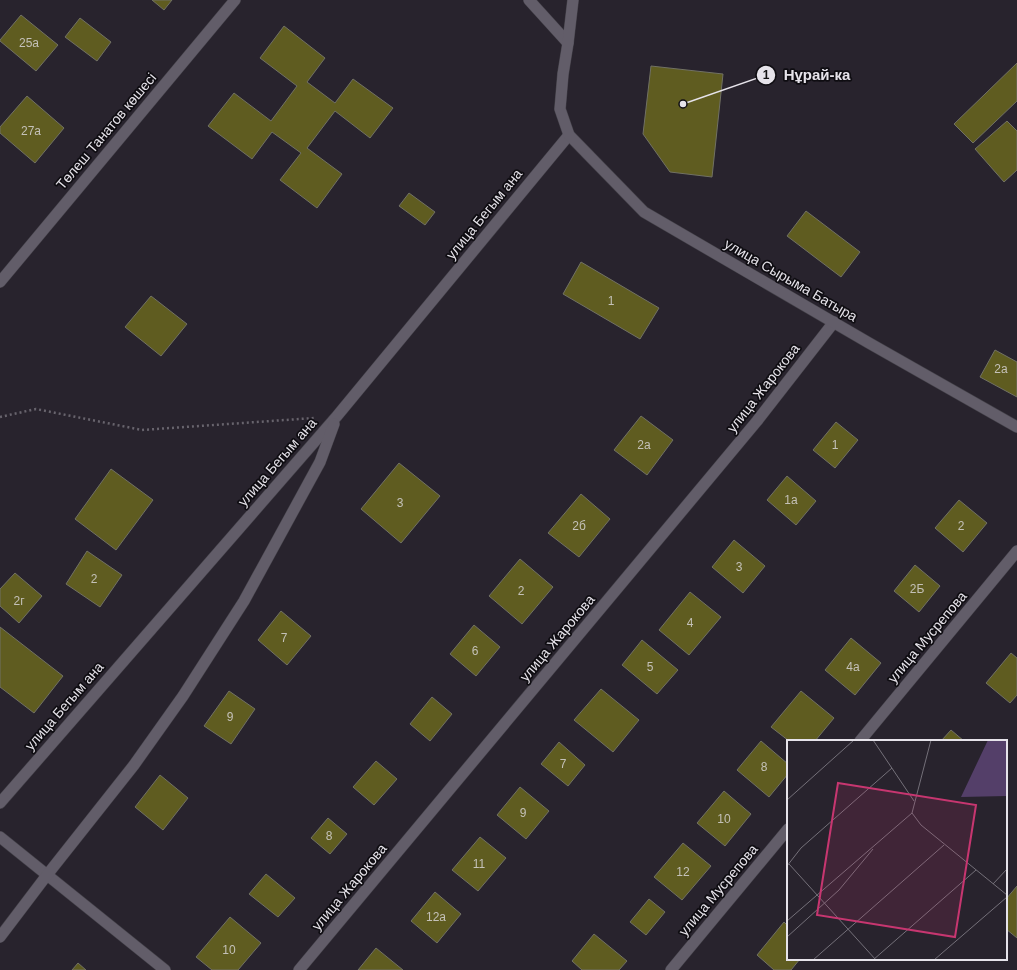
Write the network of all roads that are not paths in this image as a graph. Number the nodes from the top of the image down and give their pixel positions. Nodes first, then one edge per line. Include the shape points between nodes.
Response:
1 (235, 0) edge
2 (529, 0) edge
3 (573, 0) edge
4 (568, 43) junction
5 (569, 135) junction
6 (0, 282) edge
7 (834, 322) junction
8 (337, 416) junction
9 (1017, 427) edge
10 (1017, 551) edge
11 (861, 740) edge
12 (0, 803) edge
13 (787, 830) edge
14 (0, 837) edge
15 (47, 875) junction
16 (0, 937) edge
17 (164, 970) edge
18 (299, 970) edge
19 (671, 970) edge

1 - 6 street, Төлеш Танатов көшесі
2 - 4 street
3 - 4 street
4 - 5 street via 560,109
5 - 7 street, улица Сырыма Батыра via 644,212
5 - 8 street, улица Бегым ана
7 - 9 street, улица Сырыма Батыра
7 - 18 street, улица Жарокова via 752,427
8 - 12 street, улица Бегым ана
8 - 15 street via 320,462 244,601 183,696 134,765
10 - 11 street, улица Мусрепова
13 - 19 street, улица Мусрепова
14 - 15 street
15 - 16 street
15 - 17 street

